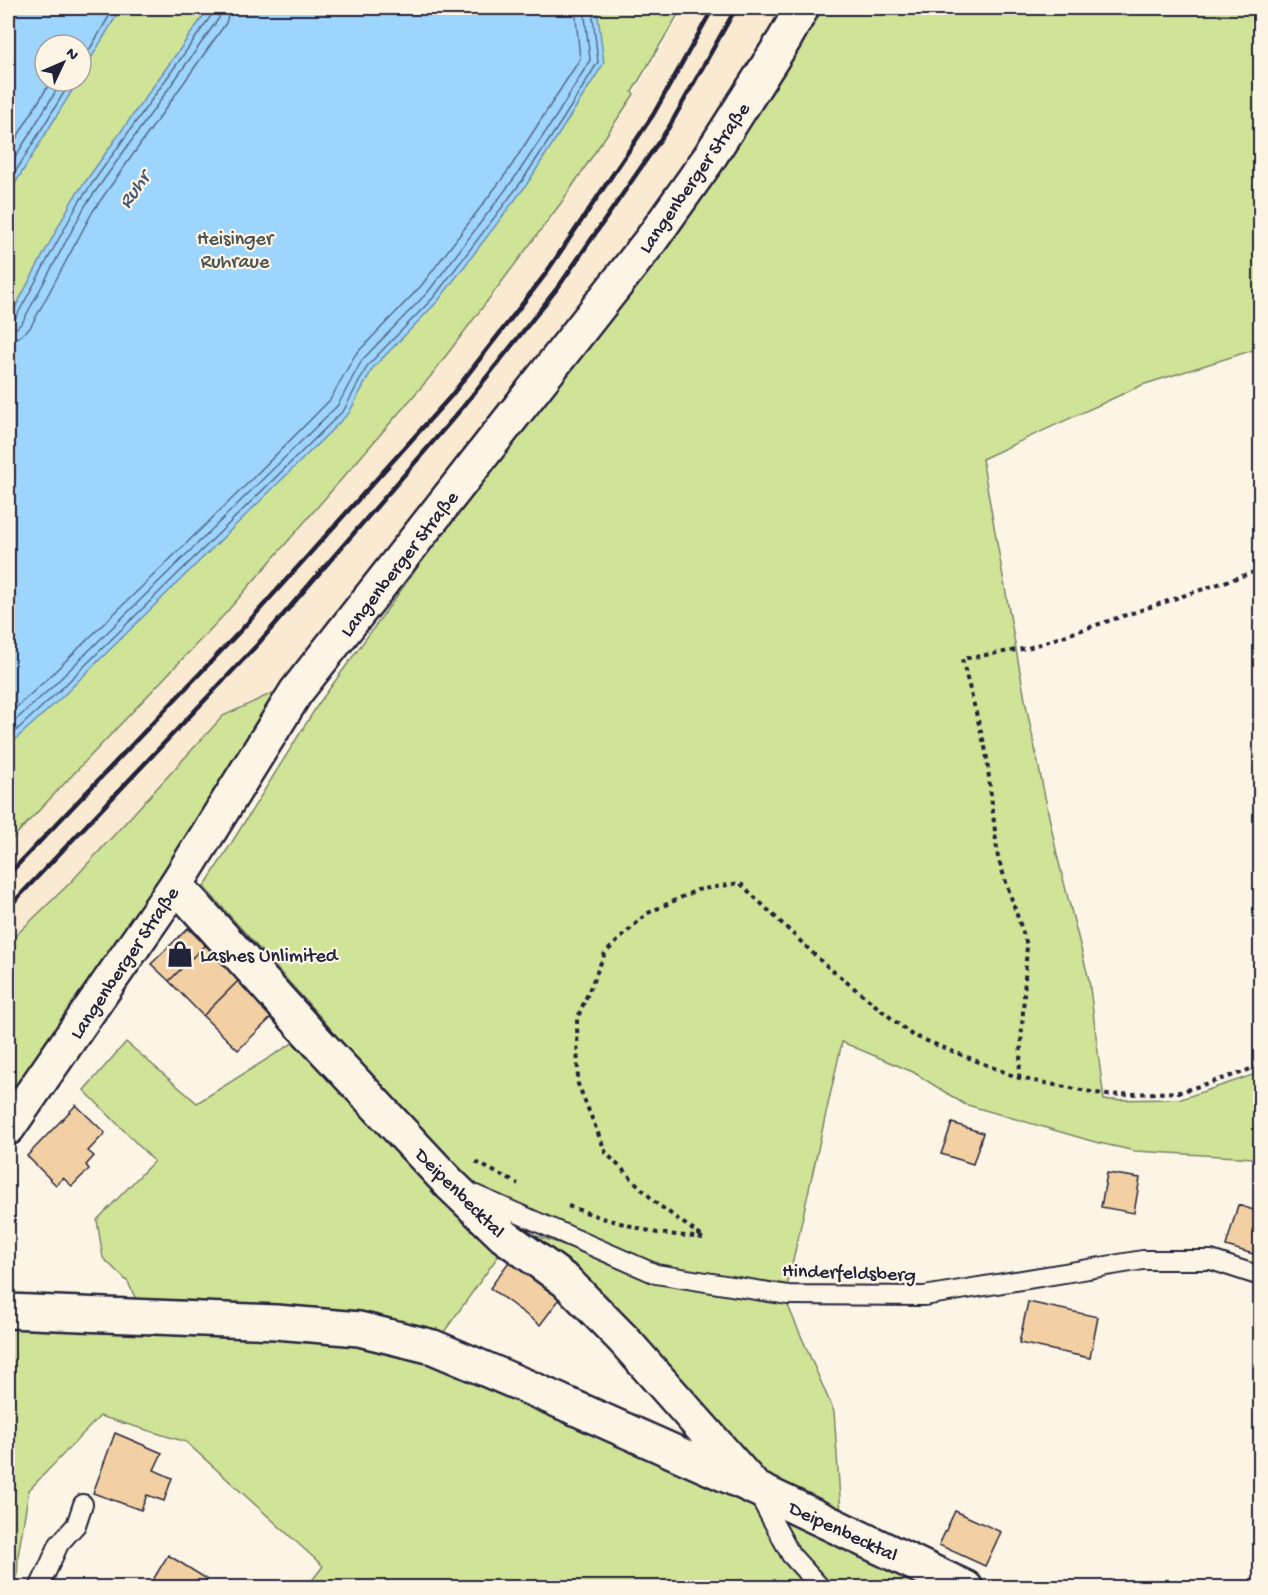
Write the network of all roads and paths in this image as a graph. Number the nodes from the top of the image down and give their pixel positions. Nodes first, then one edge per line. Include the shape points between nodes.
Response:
1 (802, 8) edge
2 (1260, 570) edge
3 (176, 885) junction
4 (1260, 1064) edge
5 (1019, 1078) junction
6 (8, 1128) edge
7 (474, 1161) dead end
8 (450, 1184) junction
9 (519, 1185) dead end
10 (559, 1202) dead end
11 (1260, 1276) edge
12 (8, 1311) edge
13 (755, 1488) junction
14 (83, 1504) dead end
15 (39, 1587) edge
16 (821, 1587) edge
17 (966, 1587) edge

1 - 3 main road, Langenberger Straße via 707,161 651,240 296,692
2 - 5 path via 1028,648 962,659 986,751 998,858 1027,945
3 - 6 main road, Langenberger Straße
3 - 8 main road, Deipenbecktal
4 - 5 path via 1180,1092 1107,1095
5 - 10 path via 912,1035 822,962 740,883 697,890 646,914 605,953 577,1019 578,1084 606,1153 656,1203 704,1238 657,1233
7 - 9 path
8 - 11 lane, Hinderfeldsberg via 656,1274 788,1294 924,1296 1143,1260 1211,1260
8 - 13 main road, Deipenbecktal via 504,1236 566,1281
12 - 13 main road, Deipenbecktal via 359,1329 433,1347
13 - 16 lane, Deipenbecktal via 791,1555
13 - 17 main road, Deipenbecktal
14 - 15 lane via 76,1525 59,1544

